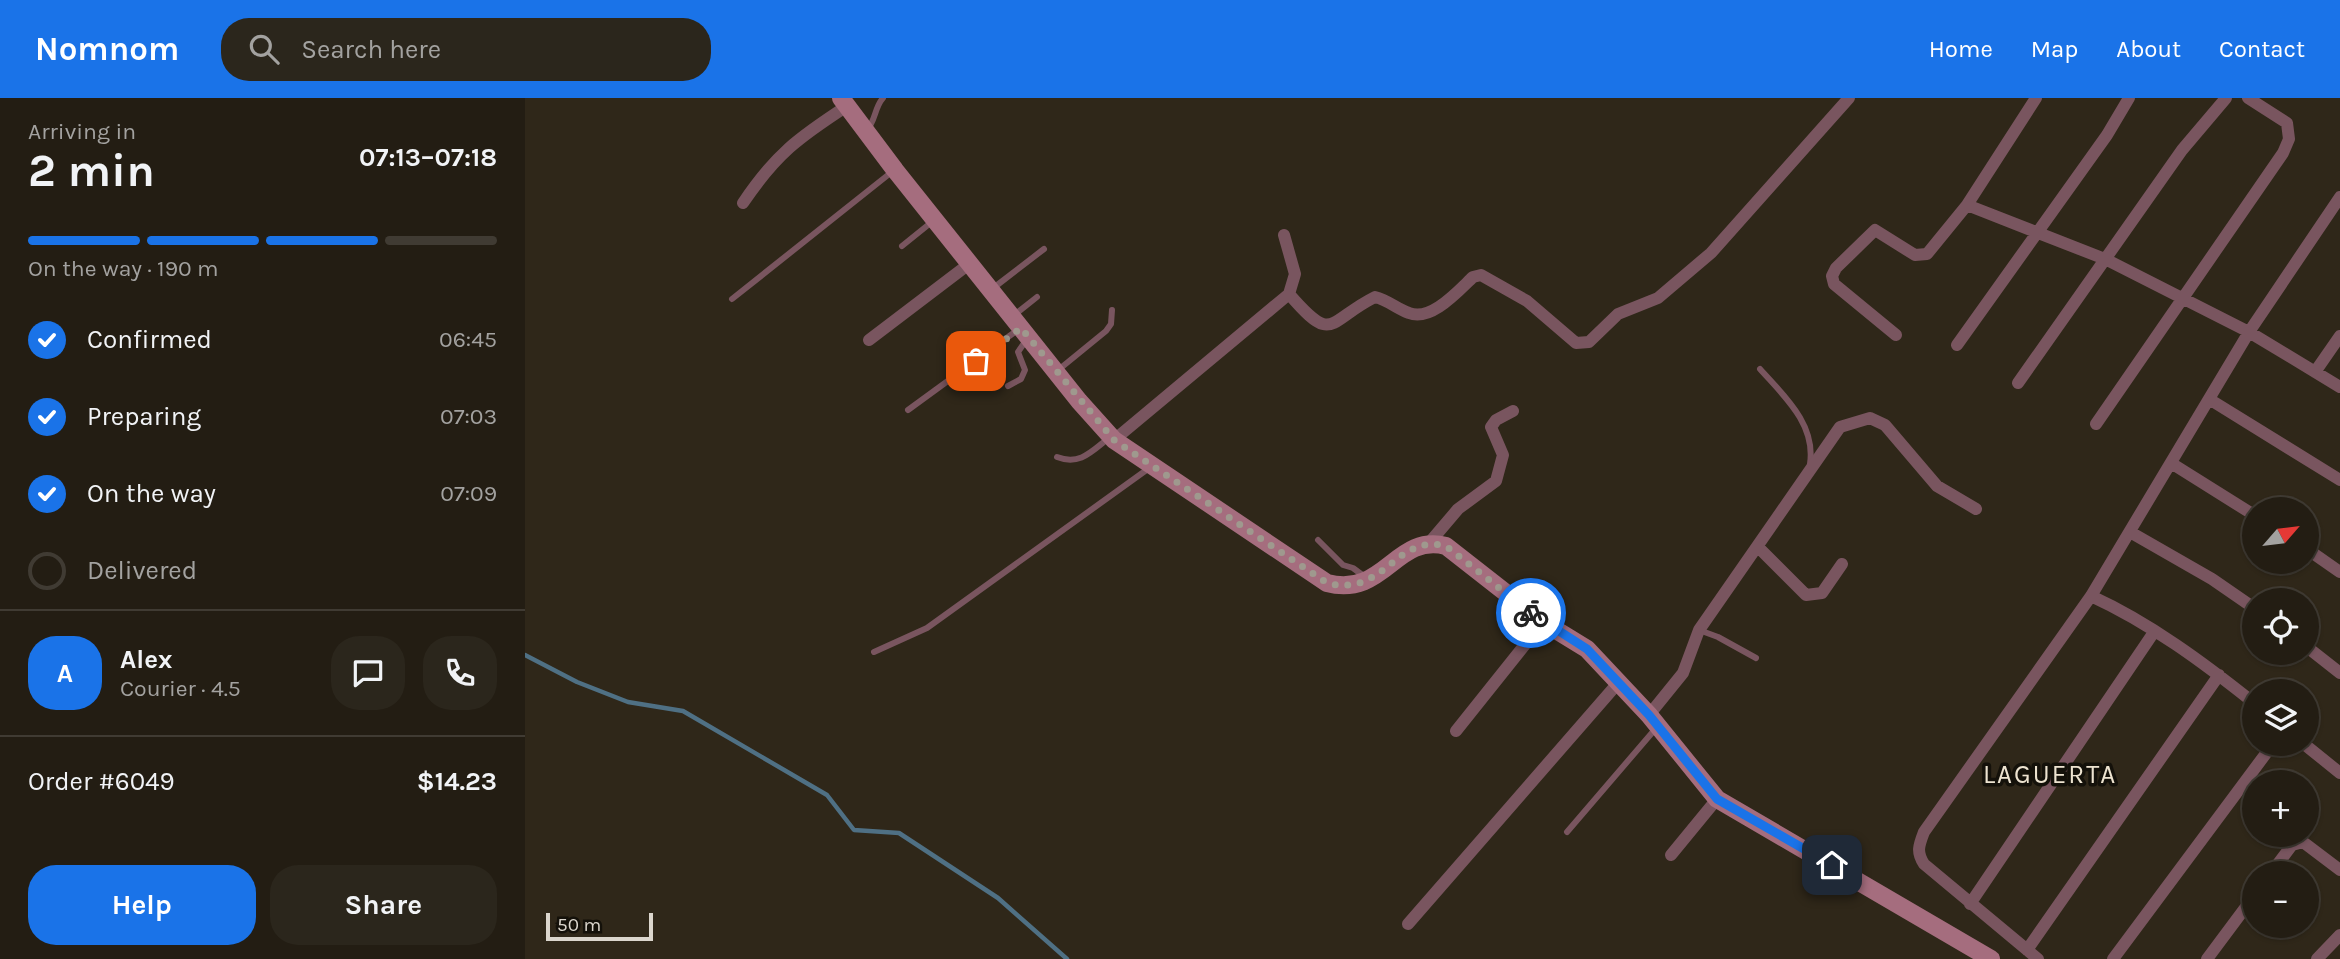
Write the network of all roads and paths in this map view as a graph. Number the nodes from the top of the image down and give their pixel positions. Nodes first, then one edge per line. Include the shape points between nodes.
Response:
1 (883, 98) edge
2 (1849, 98) edge
3 (2036, 98) edge
4 (2129, 98) edge
5 (2226, 98) edge
6 (2248, 98) edge
7 (844, 102) edge
8 (865, 132) junction
9 (895, 170) junction
10 (2340, 197) edge
11 (743, 202) dead end
12 (1967, 205) junction
13 (934, 220) junction
14 (2038, 233) junction
15 (1284, 235) dead end
16 (902, 246) dead end
17 (1044, 249) dead end
18 (2105, 259) junction
19 (969, 264) junction
20 (990, 290) junction
21 (1289, 294) junction
22 (1037, 297) dead end
23 (2182, 298) junction
24 (732, 299) dead end
25 (1112, 310) dead end
26 (1020, 328) junction
27 (2249, 332) junction
28 (1896, 335) dead end
29 (2340, 335) edge
30 (869, 340) dead end
31 (1957, 345) dead end
32 (1760, 369) dead end
33 (1056, 372) junction
34 (2315, 372) junction
35 (2018, 383) dead end
36 (1008, 386) dead end
37 (2340, 387) edge
38 (2209, 398) junction
39 (908, 410) dead end
40 (1513, 411) dead end
41 (2096, 424) dead end
42 (1112, 438) junction
43 (1057, 457) dead end
44 (2171, 463) junction
45 (1154, 465) junction
46 (1810, 470) junction
47 (2340, 480) edge
48 (2242, 508) edge
49 (1976, 509) dead end
50 (2130, 532) junction
51 (1318, 540) dead end
52 (1430, 542) junction
53 (1758, 547) junction
54 (2319, 557) edge
55 (1842, 564) dead end
56 (2340, 572) edge
57 (1368, 580) junction
58 (2091, 596) junction
59 (2242, 600) edge
60 (1543, 622) junction
61 (1699, 630) junction
62 (2154, 632) junction
63 (874, 652) dead end
64 (2319, 656) edge
65 (1756, 658) dead end
66 (2340, 673) edge
67 (2218, 675) junction
68 (1618, 683) junction
69 (2242, 694) edge
70 (1653, 721) junction
71 (1456, 731) dead end
72 (2264, 756) edge
73 (2319, 756) edge
74 (2340, 773) edge
75 (1717, 799) junction
76 (1567, 832) dead end
77 (1671, 855) dead end
78 (2280, 861) edge
79 (2340, 870) edge
80 (1970, 904) junction
81 (2242, 912) edge
82 (1408, 924) dead end
83 (2340, 935) edge
84 (2027, 950) junction
85 (1991, 959) edge
86 (2038, 959) edge
87 (2113, 959) edge
88 (2207, 959) edge
89 (2317, 959) edge

1 - 8 lane
2 - 21 street via 1711,253 1658,298 1618,314 1589,342 1576,343 1527,301 1481,275 1429,313 1408,313 1375,297 1334,325 1322,326 1310,319
3 - 12 street
4 - 14 street
5 - 18 street via 2208,116
6 - 23 street via 2287,123 2289,139
7 - 8 street
7 - 11 street via 770,164
8 - 9 street
9 - 13 street
9 - 24 lane
10 - 27 street
12 - 14 street
12 - 28 street via 1927,254 1915,255 1875,230 1836,268 1834,284
13 - 16 lane
13 - 19 street
14 - 18 street
14 - 31 street
15 - 21 street via 1295,274
17 - 20 lane
18 - 23 street
18 - 35 street
19 - 20 street
19 - 30 street
20 - 26 street
21 - 42 street
22 - 26 lane
23 - 27 street
23 - 41 street
25 - 33 lane via 1106,331
26 - 33 street
26 - 36 lane via 1018,352 1025,370 1021,379
26 - 39 lane
27 - 34 street
27 - 38 street
29 - 34 street
32 - 46 lane via 1805,425 1812,455
33 - 42 street
34 - 37 street
38 - 44 street
38 - 47 street
40 - 52 street via 1492,427 1503,455 1496,481 1458,509
42 - 43 lane via 1080,459
42 - 45 street
44 - 48 street
44 - 50 street
45 - 57 street via 1327,583 1346,588
45 - 63 lane via 927,628
46 - 49 street via 1840,427 1870,418 1885,425 1937,486
46 - 53 street
50 - 58 street
50 - 59 street
51 - 57 lane via 1343,565
52 - 57 street
52 - 60 street via 1446,546
53 - 55 street via 1806,595 1822,593
53 - 61 street
54 - 56 street
58 - 62 street
58 - 80 street via 1924,832 1918,847 1924,864
60 - 68 street via 1587,649
60 - 71 street
61 - 65 lane
61 - 70 street via 1683,673
62 - 67 street
62 - 80 street
64 - 66 street
67 - 69 street
67 - 84 street
68 - 70 street
68 - 82 street
70 - 75 street
70 - 76 lane
72 - 87 street
73 - 74 street
75 - 77 street
75 - 85 street
78 - 79 street via 2292,845 2303,842
80 - 84 street
81 - 88 street
83 - 89 street
84 - 86 street

